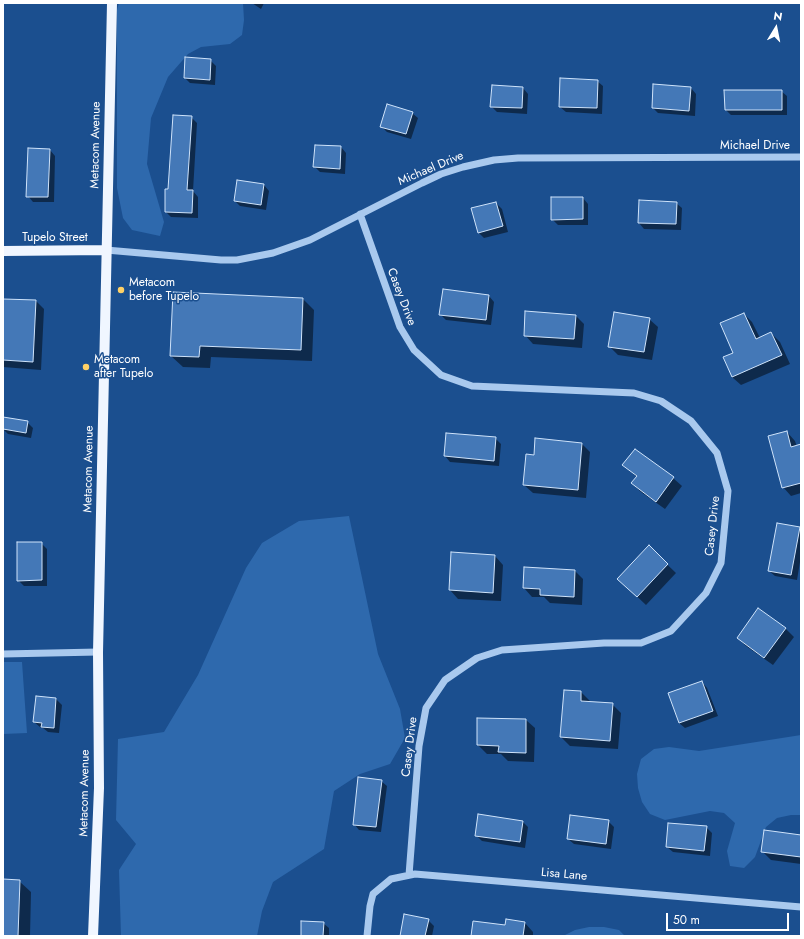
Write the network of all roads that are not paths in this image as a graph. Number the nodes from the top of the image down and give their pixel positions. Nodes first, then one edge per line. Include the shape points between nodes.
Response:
1 (112, 3) edge
2 (801, 157) edge
3 (360, 214) junction
4 (106, 250) junction
5 (3, 251) edge
6 (98, 652) junction
7 (3, 654) edge
8 (409, 875) junction
9 (801, 907) edge
10 (93, 936) edge
11 (367, 936) edge

1 - 4 main road, Metacom Avenue
2 - 3 street, Michael Drive via 494,160 441,174
3 - 4 street, Michael Drive via 290,248 237,260 195,259
3 - 8 street, Casey Drive via 400,327 414,350 441,375 472,386 634,393 661,401 691,421 717,452 728,491 721,563 706,593 671,632 641,643 502,650 477,658 445,680 426,708 419,746
4 - 5 main road, Tupelo Street
4 - 6 main road, Metacom Avenue
6 - 7 street
6 - 10 main road, Metacom Avenue via 99,788
8 - 9 street, Lisa Lane via 526,882
8 - 11 street, Lisa Lane via 391,879 373,894

